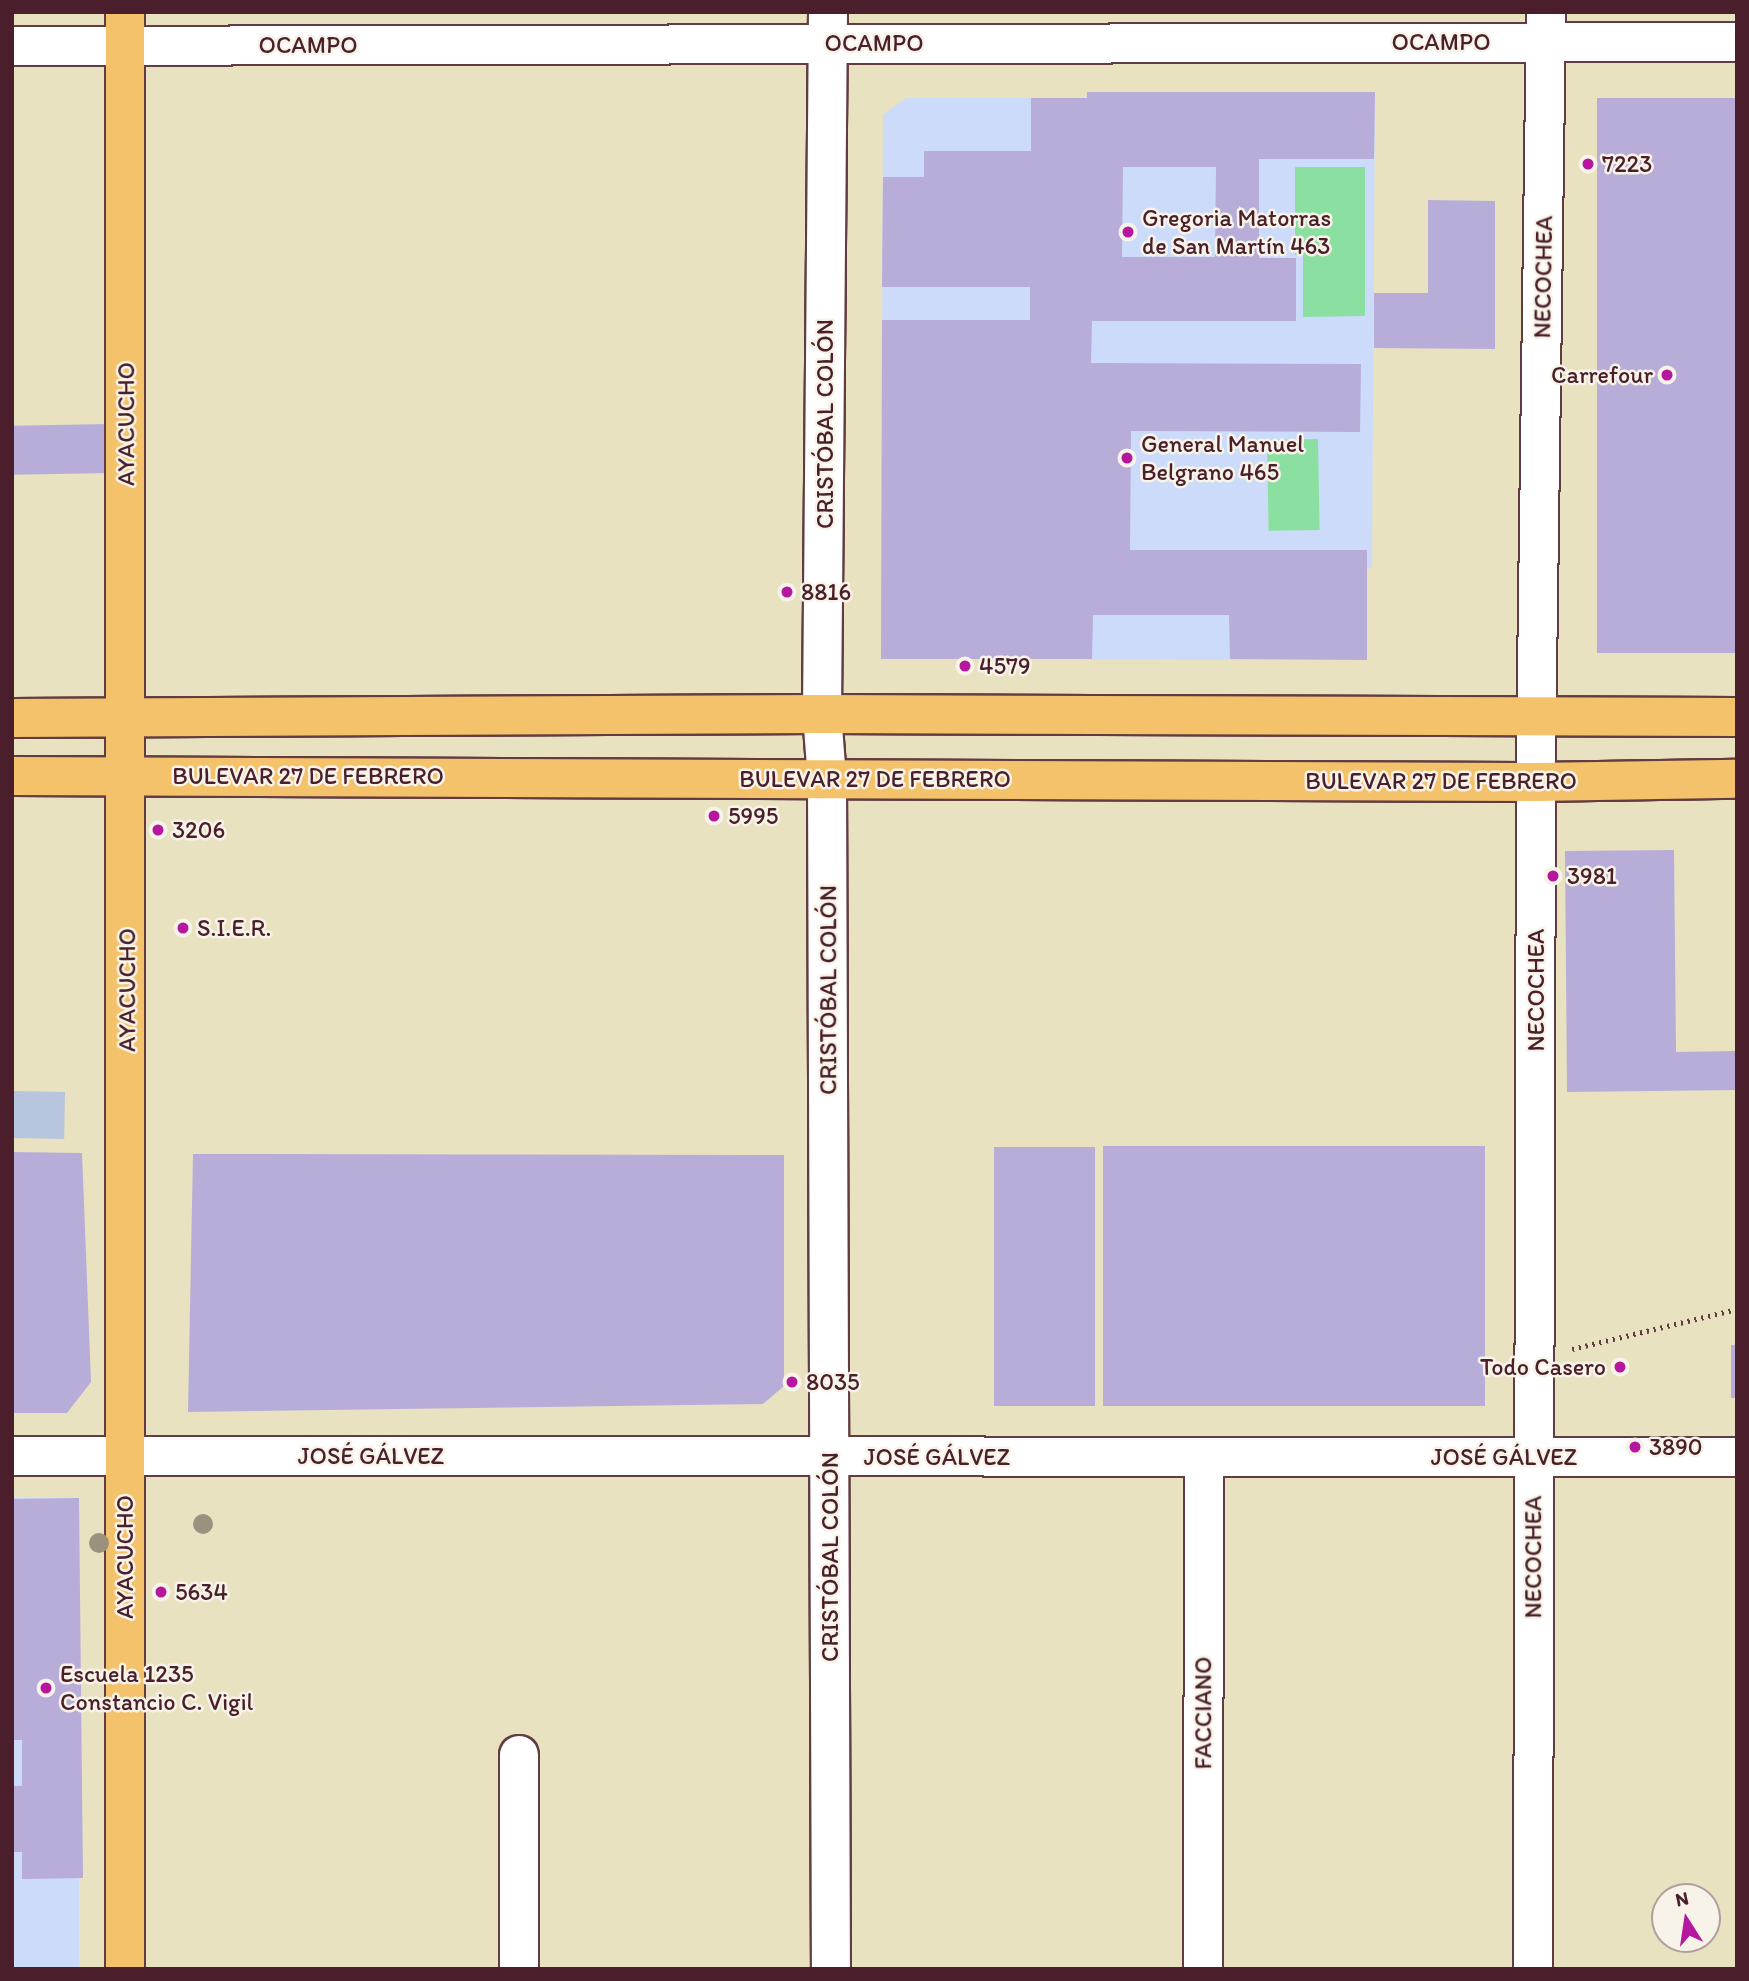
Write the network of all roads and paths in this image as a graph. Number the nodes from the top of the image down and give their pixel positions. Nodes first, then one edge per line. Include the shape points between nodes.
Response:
1 (1546, 27) edge
2 (828, 28) edge
3 (125, 29) edge
4 (1737, 42) edge
5 (12, 46) edge
6 (822, 714) junction
7 (1537, 715) junction
8 (1737, 717) edge
9 (12, 718) edge
10 (126, 718) junction
11 (127, 775) junction
12 (12, 776) edge
13 (827, 779) junction
14 (1737, 779) edge
15 (1536, 782) junction
16 (1737, 1309) edge
17 (1534, 1358) junction
18 (12, 1456) edge
19 (125, 1456) junction
20 (830, 1457) junction
21 (1204, 1457) junction
22 (1533, 1457) junction
23 (1737, 1457) edge
24 (519, 1755) dead end
25 (125, 1969) edge
26 (519, 1969) edge
27 (831, 1969) edge
28 (1203, 1969) edge
29 (1533, 1969) edge

1 - 2 street, OCAMPO
1 - 4 street, OCAMPO
1 - 7 street, NECOCHEA
2 - 3 street, OCAMPO
2 - 6 street, CRISTÓBAL COLÓN
3 - 5 street, OCAMPO
3 - 10 main road, AYACUCHO
6 - 7 main road
6 - 10 main road
6 - 13 street, CRISTÓBAL COLÓN
7 - 8 main road
7 - 15 street, NECOCHEA
9 - 10 main road
10 - 11 main road, AYACUCHO
11 - 12 main road, BULEVAR 27 DE FEBRERO
11 - 13 main road, BULEVAR 27 DE FEBRERO
11 - 19 main road, AYACUCHO
13 - 15 main road, BULEVAR 27 DE FEBRERO
13 - 20 street, CRISTÓBAL COLÓN
14 - 15 main road, BULEVAR 27 DE FEBRERO
15 - 17 street, NECOCHEA
16 - 17 path
17 - 22 street, NECOCHEA
18 - 19 street, JOSÉ GÁLVEZ
19 - 20 street, JOSÉ GÁLVEZ
19 - 25 main road, AYACUCHO
20 - 21 street, JOSÉ GÁLVEZ
20 - 27 street, CRISTÓBAL COLÓN
21 - 22 street, JOSÉ GÁLVEZ
21 - 28 street, FACCIANO
22 - 23 street, JOSÉ GÁLVEZ
22 - 29 street, NECOCHEA
24 - 26 street

